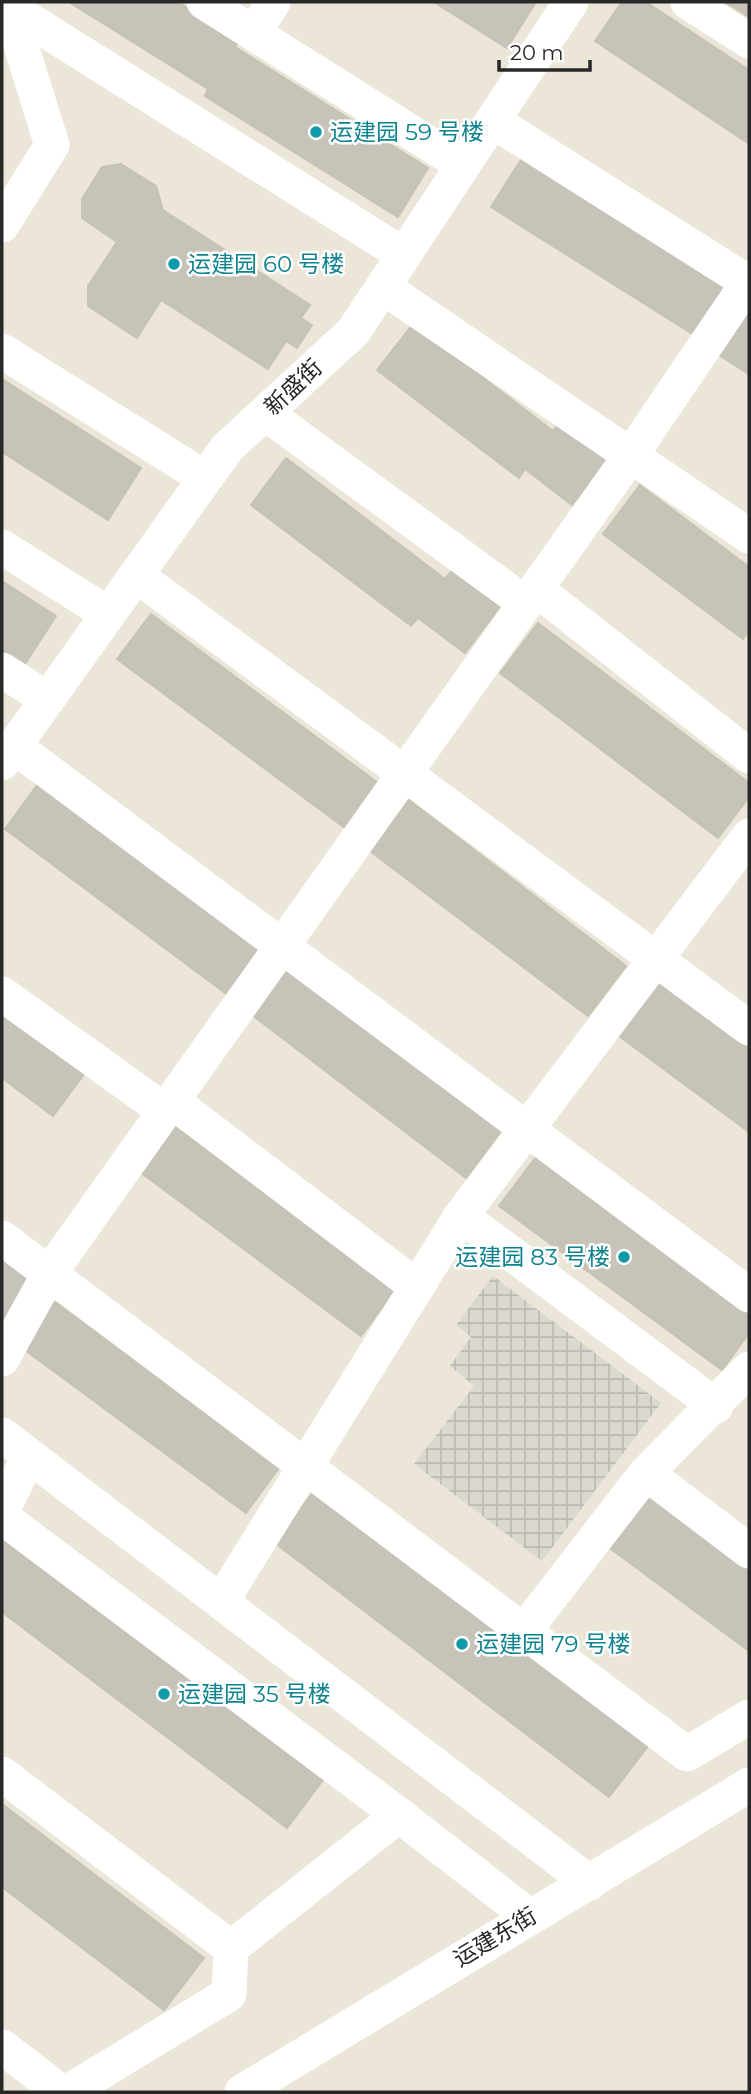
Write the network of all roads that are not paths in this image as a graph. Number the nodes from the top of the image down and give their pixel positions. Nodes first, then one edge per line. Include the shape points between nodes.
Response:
1 (204, 2) edge
2 (273, 2) edge
3 (571, 2) edge
4 (688, 2) edge
5 (7, 4) edge
6 (254, 33) junction
7 (749, 41) edge
8 (493, 121) junction
9 (463, 165) junction
10 (2, 225) edge
11 (404, 255) junction
12 (749, 282) edge
13 (383, 287) junction
14 (2, 351) edge
15 (265, 412) junction
16 (631, 455) junction
17 (205, 478) junction
18 (749, 536) edge
19 (2, 547) edge
20 (136, 575) junction
21 (531, 596) junction
22 (108, 614) junction
23 (2, 670) edge
24 (47, 699) junction
25 (8, 754) edge
26 (749, 756) edge
27 (404, 774) junction
28 (749, 836) edge
29 (282, 946) junction
30 (657, 960) junction
31 (2, 994) edge
32 (749, 1028) edge
33 (168, 1106) junction
34 (528, 1129) junction
35 (461, 1216) junction
36 (2, 1238) edge
37 (50, 1274) junction
38 (417, 1287) junction
39 (749, 1295) edge
40 (2, 1359) edge
41 (749, 1369) edge
42 (716, 1406) junction
43 (15, 1446) edge
44 (306, 1466) junction
45 (646, 1473) junction
46 (2, 1511) edge
47 (2, 1517) edge
48 (749, 1551) edge
49 (221, 1602) junction
50 (524, 1631) junction
51 (749, 1717) edge
52 (2, 1774) edge
53 (749, 1785) edge
54 (399, 1815) junction
55 (590, 1883) junction
56 (529, 1916) junction
57 (231, 1948) junction
58 (2, 2048) edge
59 (61, 2092) edge
60 (68, 2092) edge
61 (242, 2092) edge

1 - 6 street
2 - 6 street
3 - 8 street, 新盛街
4 - 7 street
5 - 10 street via 52,145
5 - 11 street
6 - 9 street
8 - 9 street, 新盛街
8 - 12 street
9 - 11 street, 新盛街
11 - 13 street, 新盛街
12 - 16 street
13 - 15 street, 新盛街 via 353,332
13 - 16 street
14 - 17 street
15 - 17 street, 新盛街 via 227,447
15 - 21 street
16 - 18 street
16 - 21 street
17 - 20 street, 新盛街
19 - 22 street
20 - 22 street, 新盛街
20 - 27 street
21 - 26 street
21 - 27 street
22 - 24 street, 新盛街
23 - 24 street
24 - 25 street, 新盛街
25 - 29 street
27 - 29 street
27 - 30 street
28 - 30 street
29 - 33 street
29 - 34 street
30 - 32 street
30 - 34 street
31 - 33 street
33 - 37 street
33 - 38 street
34 - 35 street
34 - 39 street
35 - 38 street
35 - 42 street
36 - 37 street
37 - 40 street
37 - 44 street
38 - 44 street
41 - 42 street
42 - 45 street
43 - 46 street
43 - 49 street
44 - 49 street
44 - 50 street
45 - 48 street
45 - 50 street
47 - 54 street
49 - 55 street
50 - 51 street via 687,1754
52 - 57 street
53 - 55 street, 运建东街
54 - 56 street
54 - 57 street
55 - 56 street, 运建东街
56 - 61 street, 运建东街
57 - 60 street via 229,1994
58 - 59 street

